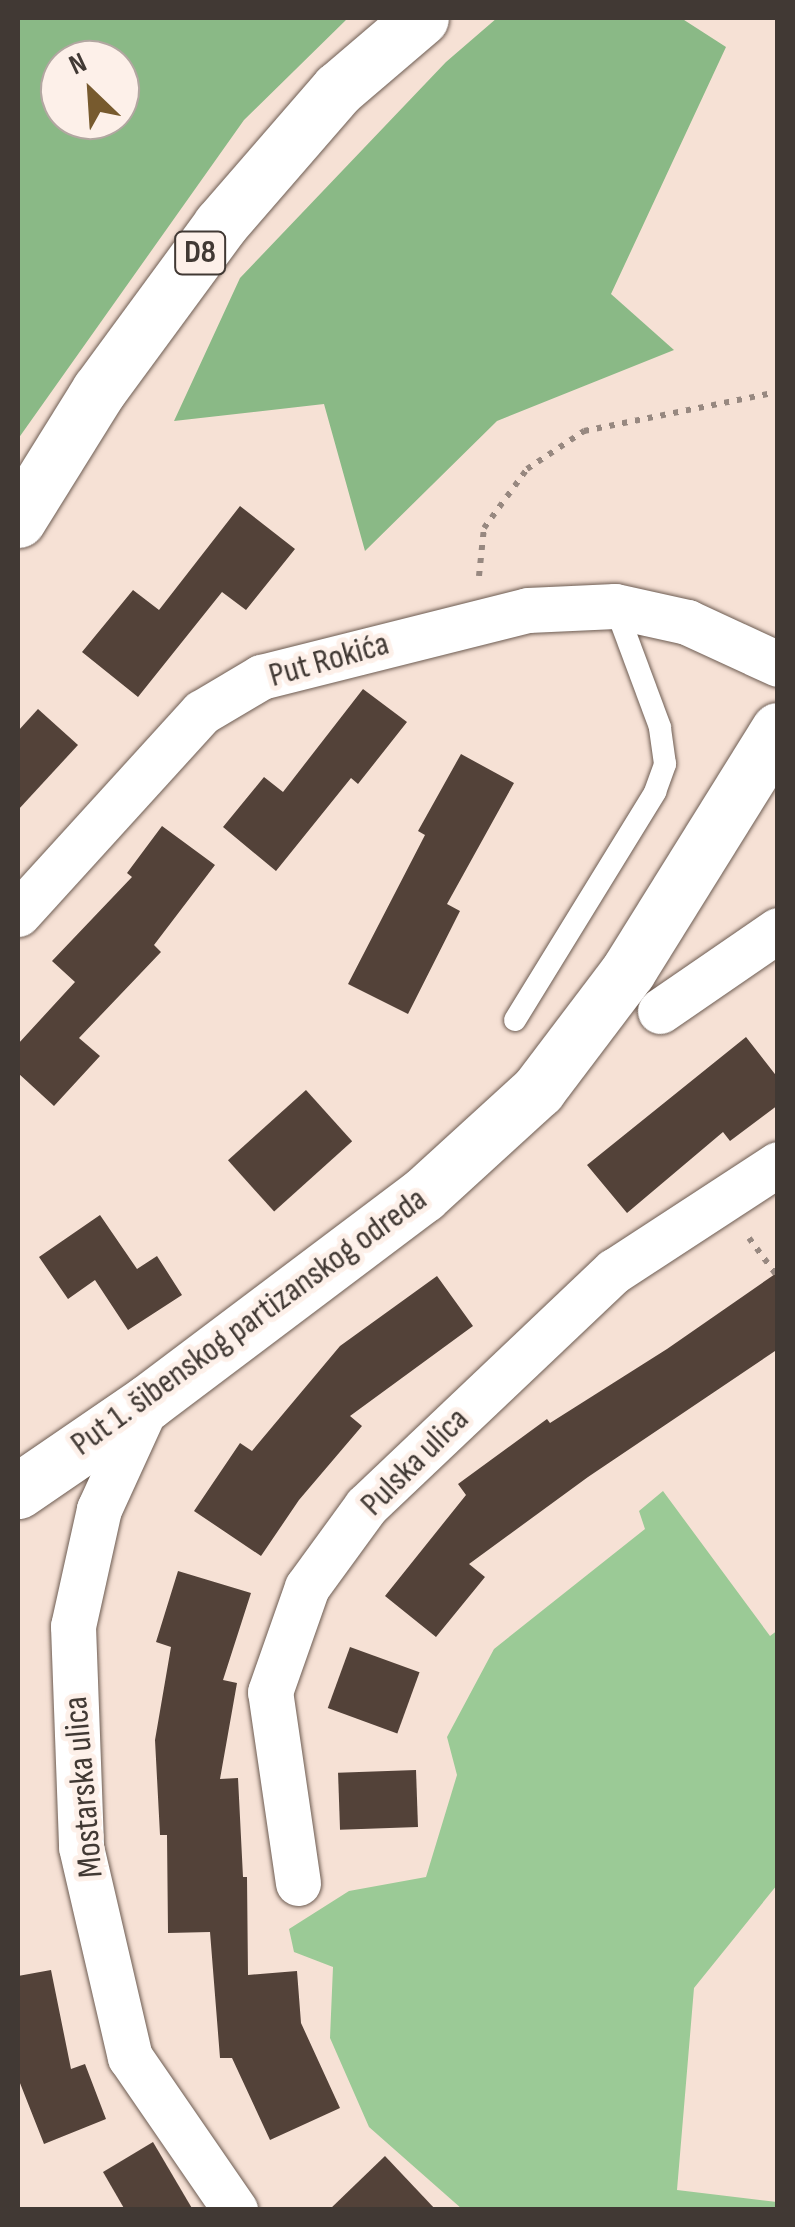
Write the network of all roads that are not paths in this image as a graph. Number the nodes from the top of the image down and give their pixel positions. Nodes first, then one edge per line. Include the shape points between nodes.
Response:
1 (422, 18) edge
2 (18, 520) edge
3 (615, 606) junction
4 (778, 664) edge
5 (778, 730) edge
6 (18, 914) edge
7 (778, 930) edge
8 (660, 1011) dead end
9 (515, 1020) dead end
10 (778, 1164) edge
11 (148, 1402) junction
12 (18, 1491) edge
13 (298, 1883) dead end
14 (234, 2210) edge

1 - 2 street, D8 via 338,90 220,225 100,390
3 - 4 street, Put Rokića via 687,622
3 - 6 street, Put Rokića via 528,610 261,677 202,712
3 - 9 lane via 660,727 665,764 656,792
5 - 11 street, Put 1. šibenskog partizanskog odreda via 628,972 538,1090 478,1149
7 - 8 street
10 - 13 street, Pulska ulica via 614,1271 366,1506 307,1586 270,1692
11 - 12 street, Put 1. šibenskog partizanskog odreda
11 - 14 street, Mostarska ulica via 99,1509 73,1626 81,1846 130,2056

